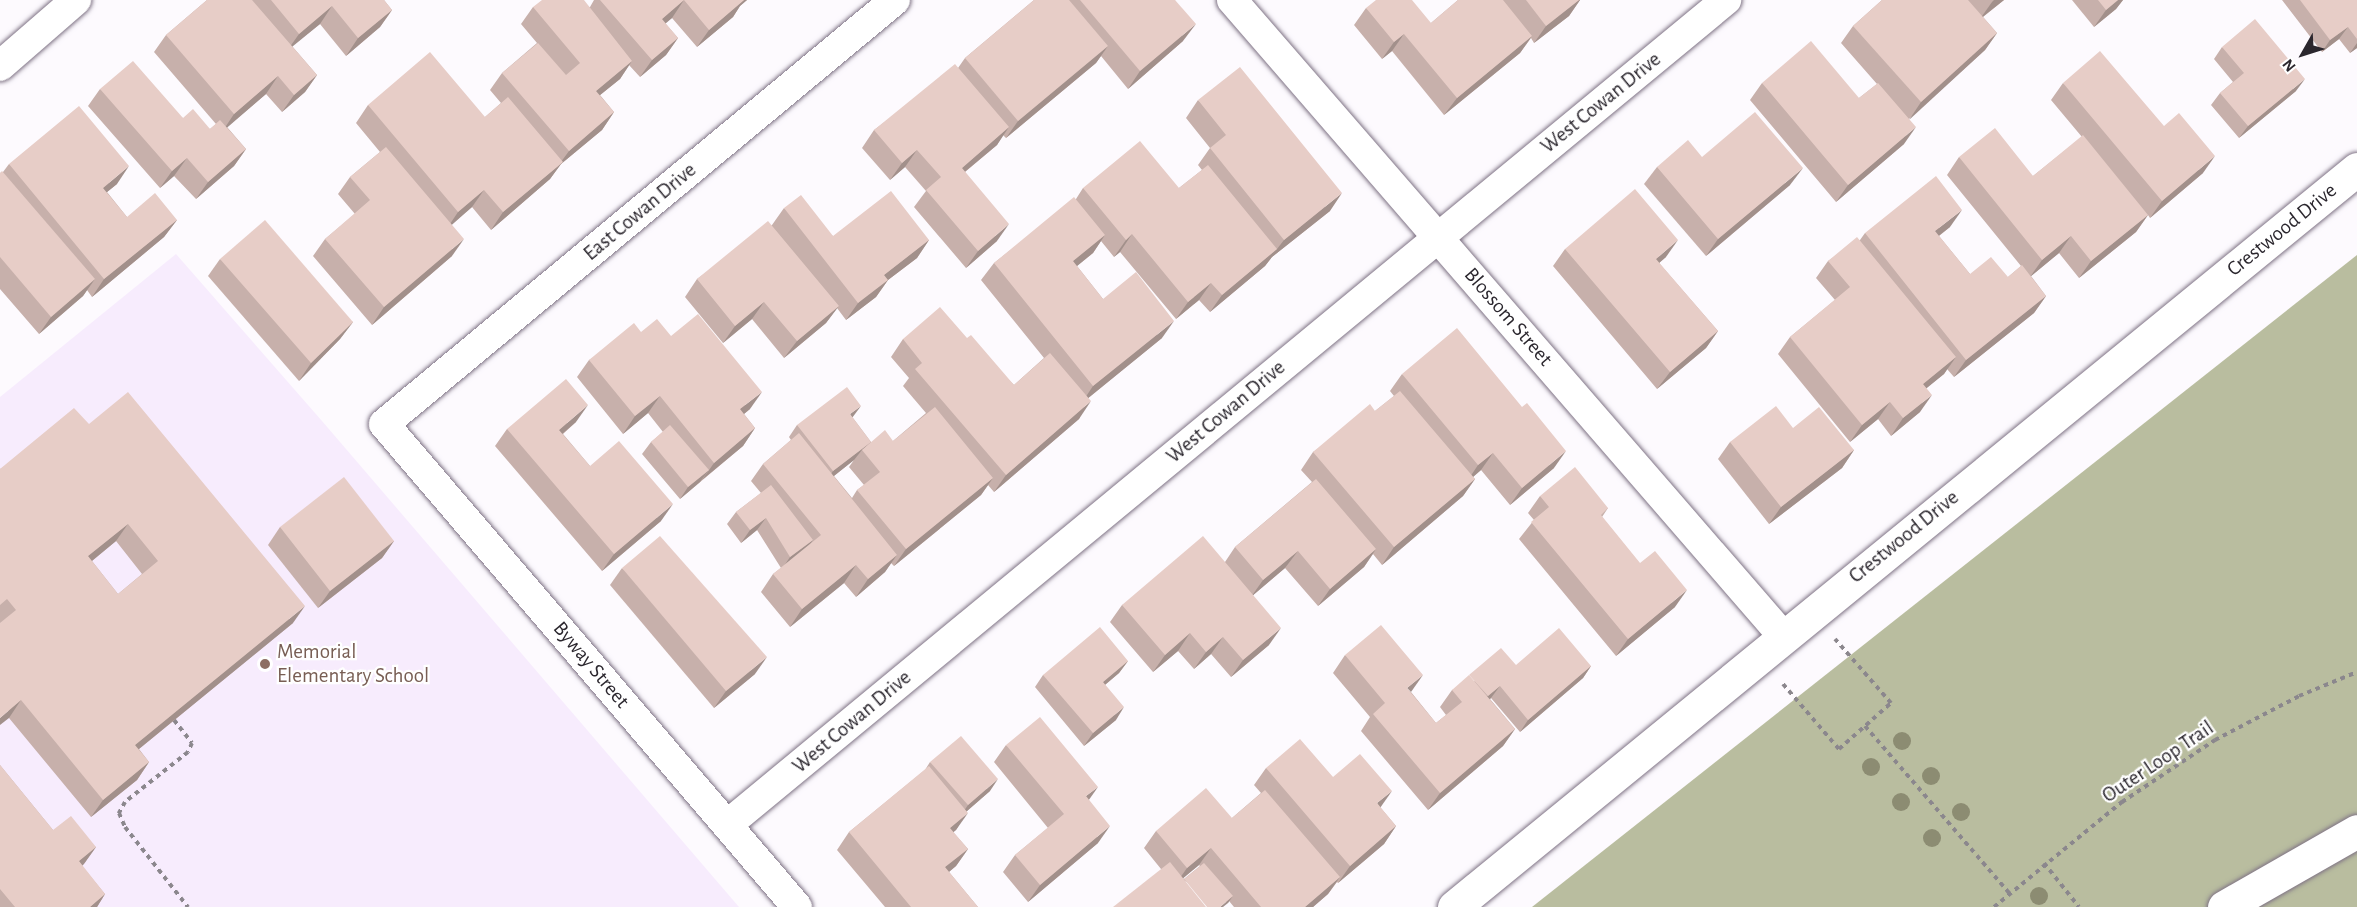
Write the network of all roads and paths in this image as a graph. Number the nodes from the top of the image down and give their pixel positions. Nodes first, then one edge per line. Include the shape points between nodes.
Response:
1 (895, 0) edge
2 (1232, 0) edge
3 (1726, 0) edge
4 (67, 3) edge
5 (0, 66) edge
6 (2357, 169) edge
7 (1438, 236) junction
8 (384, 424) joint
9 (1811, 612) junction
10 (1771, 646) junction
11 (2357, 672) edge
12 (174, 720) edge
13 (1865, 726) junction
14 (727, 825) junction
15 (2357, 831) edge
16 (2044, 863) junction
17 (2008, 893) junction
18 (188, 907) edge
19 (797, 907) edge
20 (1454, 907) edge
21 (1994, 907) edge
22 (2079, 907) edge
23 (2224, 907) edge

1 - 8 street, East Cowan Drive
2 - 7 street, Blossom Street
3 - 7 street, West Cowan Drive
4 - 5 street
6 - 9 street, Crestwood Drive
7 - 10 street, Blossom Street
7 - 14 street, West Cowan Drive
8 - 14 street, Byway Street
9 - 10 street, Crestwood Drive
9 - 13 path via 1891,703
10 - 13 path via 1839,749
10 - 20 street, Crestwood Drive
11 - 16 path, Outer Loop Trail via 2299,696 2216,740 2122,802
12 - 18 path via 192,743 188,752 125,802 119,813 124,827
13 - 17 path
14 - 19 street, Byway Street
15 - 23 street
16 - 17 path, Outer Loop Trail
16 - 22 path
17 - 21 path, Outer Loop Trail

